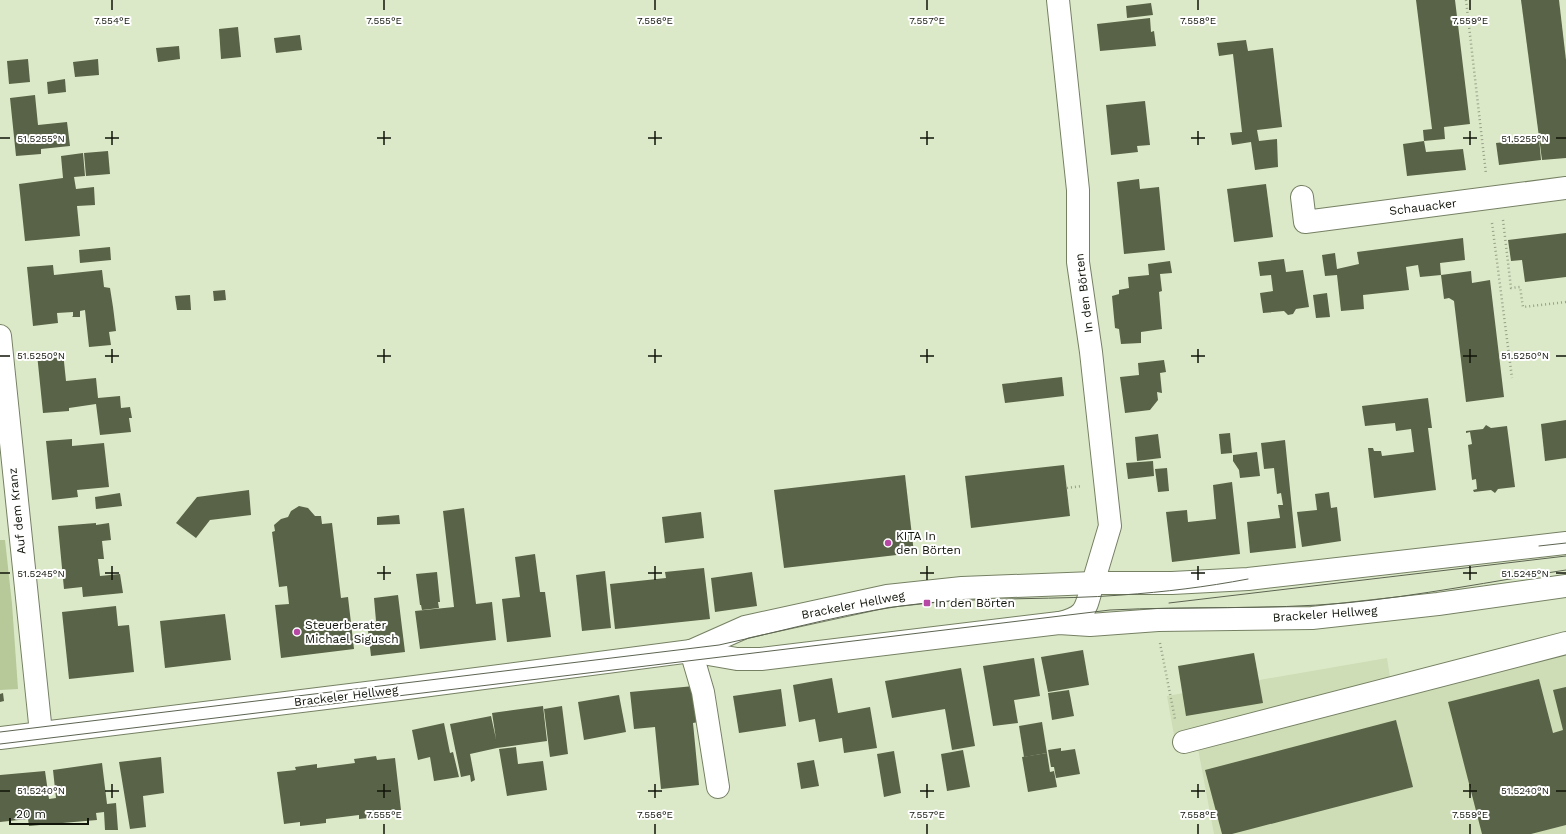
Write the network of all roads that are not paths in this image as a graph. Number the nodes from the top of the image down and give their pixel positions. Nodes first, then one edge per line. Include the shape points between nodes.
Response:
1 (1058, 0) edge
2 (1566, 188) edge
3 (1302, 197) dead end
4 (0, 336) edge
5 (1566, 543) edge
6 (1093, 583) junction
7 (1566, 586) edge
8 (1059, 623) junction
9 (1566, 643) edge
10 (691, 651) junction
11 (41, 733) junction
12 (0, 738) edge
13 (1184, 742) road end
14 (718, 786) dead end

1 - 6 main road, In den Börten via 1078,190 1078,262 1091,352 1110,526
2 - 3 main road, Schauacker via 1305,222
4 - 11 main road, Auf dem Kranz
5 - 6 main road, Brackeler Hellweg via 1248,579 1172,583
6 - 8 main road, Brackeler Hellweg via 1082,614 1075,619
6 - 10 main road, Brackeler Hellweg via 962,588 887,596 745,627
7 - 8 main road, Brackeler Hellweg via 1312,618 1158,620 1090,625
8 - 10 main road, Brackeler Hellweg via 761,660 737,659
9 - 13 main road
10 - 11 main road, Brackeler Hellweg
10 - 14 main road via 703,692
11 - 12 main road, Brackeler Hellweg

